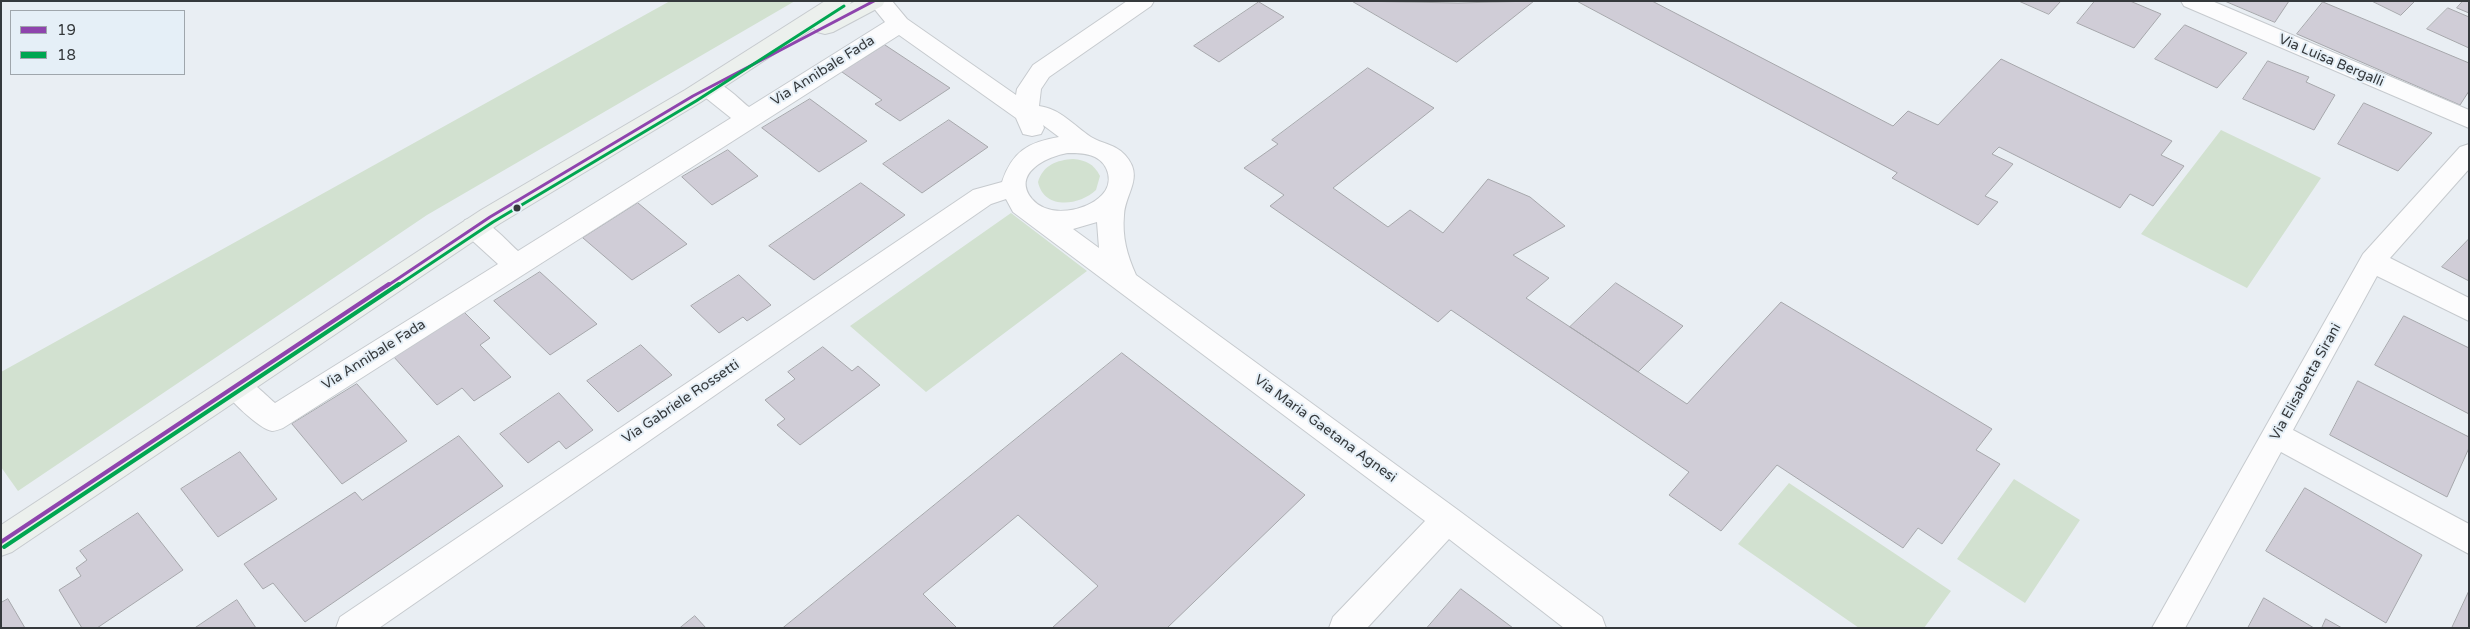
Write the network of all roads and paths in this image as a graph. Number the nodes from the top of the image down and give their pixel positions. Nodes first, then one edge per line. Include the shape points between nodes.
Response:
1 (841, 1) edge
2 (874, 1) edge
3 (879, 1) edge
4 (1143, 1) edge
5 (2192, 1) edge
6 (899, 24) junction
7 (701, 92) junction
8 (1026, 113) junction
9 (748, 119) junction
10 (2469, 120) edge
11 (1084, 144) junction
12 (2469, 153) edge
13 (1032, 155) junction
14 (1014, 187) junction
15 (1112, 202) junction
16 (1034, 213) junction
17 (474, 227) junction
18 (2372, 261) junction
19 (516, 265) junction
20 (1127, 284) junction
21 (2469, 310) edge
22 (236, 387) junction
23 (2277, 435) junction
24 (1446, 519) junction
25 (2469, 540) edge
26 (1, 542) edge
27 (352, 628) edge
28 (1344, 628) edge
29 (1590, 628) edge
30 (2168, 628) edge

1 - 7 main road
2 - 7 main road
3 - 6 street
4 - 8 street via 1041,71 1029,89
5 - 10 street, Via Luisa Bergalli
6 - 8 street
6 - 9 street, Via Annibale Fada
7 - 9 street
7 - 17 main road
8 - 11 street via 1048,116
8 - 13 street via 1037,138
9 - 19 street, Via Annibale Fada
11 - 13 street via 1059,144
11 - 15 street via 1108,154 1118,164 1122,176 1120,190
12 - 18 street, Via Elisabetta Sirani
13 - 14 street via 1018,170
14 - 16 street via 1022,205
14 - 27 street, Via Gabriele Rossetti via 982,197
15 - 16 street via 1081,218 1064,220
15 - 20 street, Via Maria Gaetana Agnesi via 1109,225 1111,250
16 - 20 street
17 - 19 street
17 - 22 main road
18 - 21 street
18 - 23 street, Via Elisabetta Sirani
19 - 22 street, Via Annibale Fada via 272,419
20 - 24 street, Via Maria Gaetana Agnesi
22 - 26 main road
23 - 25 street
23 - 30 street, Via Elisabetta Sirani
24 - 28 street
24 - 29 street, Via Maria Gaetana Agnesi

